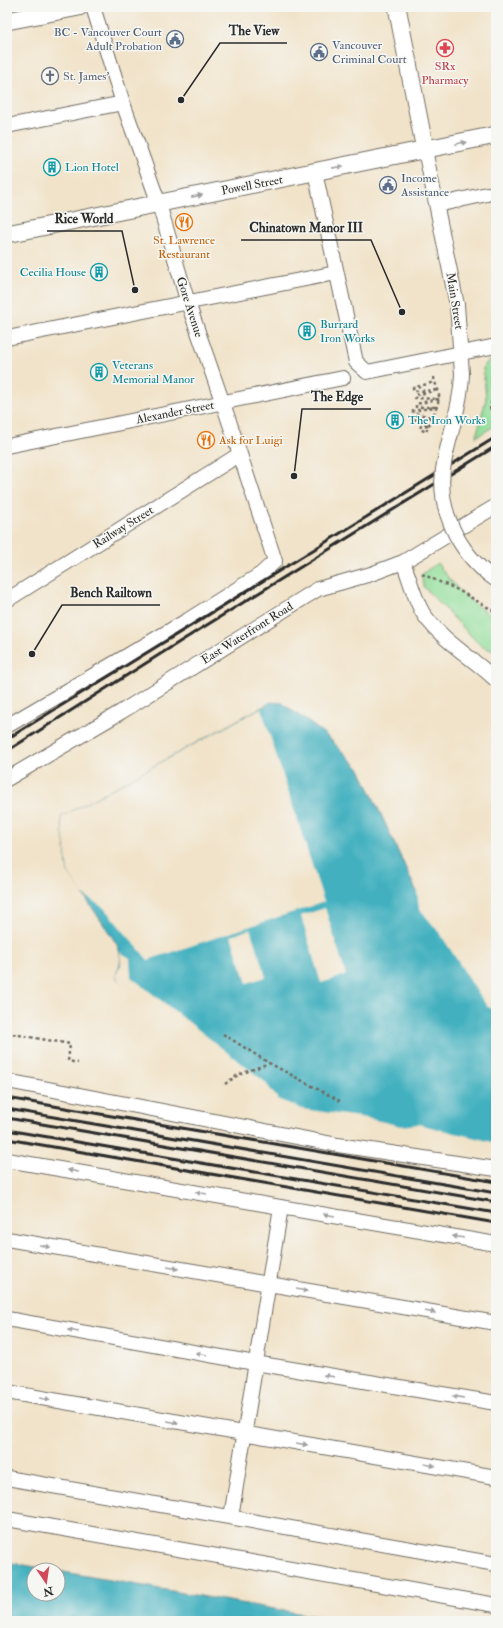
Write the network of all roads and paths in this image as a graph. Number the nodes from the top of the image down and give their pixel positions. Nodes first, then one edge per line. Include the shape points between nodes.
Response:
1 (79, 7) edge
2 (93, 7) edge
3 (397, 7) edge
4 (7, 21) edge
5 (123, 104) junction
6 (7, 126) edge
7 (496, 135) edge
8 (425, 150) junction
9 (315, 172) junction
10 (487, 194) dead end
11 (159, 204) junction
12 (437, 205) junction
13 (7, 234) edge
14 (336, 273) junction
15 (188, 303) junction
16 (7, 338) edge
17 (496, 346) edge
18 (461, 352) junction
19 (434, 376) dead end
20 (343, 378) dead end
21 (434, 382) junction
22 (496, 384) edge
23 (438, 390) junction
24 (438, 398) junction
25 (223, 403) junction
26 (436, 408) junction
27 (432, 417) junction
28 (496, 421) edge
29 (7, 446) edge
30 (240, 454) junction
31 (496, 506) edge
32 (403, 562) junction
33 (421, 573) dead end
34 (496, 580) edge
35 (7, 600) edge
36 (496, 612) edge
37 (496, 680) edge
38 (7, 726) edge
39 (7, 779) edge
40 (7, 1033) edge
41 (223, 1034) dead end
42 (78, 1063) dead end
43 (269, 1063) junction
44 (7, 1081) edge
45 (225, 1084) dead end
46 (340, 1101) dead end
47 (7, 1160) edge
48 (496, 1169) edge
49 (281, 1207) junction
50 (7, 1239) edge
51 (496, 1244) edge
52 (269, 1285) junction
53 (7, 1319) edge
54 (496, 1323) edge
55 (255, 1363) junction
56 (7, 1392) edge
57 (496, 1403) edge
58 (244, 1434) junction
59 (496, 1477) edge
60 (7, 1478) edge
61 (231, 1517) junction
62 (7, 1519) edge
63 (496, 1564) edge
64 (496, 1605) edge

1 - 4 main road
2 - 5 street, Gore Avenue
3 - 8 main road, Main Street
5 - 6 street
5 - 11 street, Gore Avenue
8 -> 7 main road, Powell Street
9 -> 8 main road, Powell Street
8 - 12 street, Main Street
11 -> 9 main road, Powell Street
9 - 14 street
10 - 12 street
11 - 13 main road, Powell Street
11 - 15 street, Gore Avenue
12 - 18 street, Main Street via 457,305
14 - 15 street
14 - 18 street via 356,362 367,372
15 - 16 street
15 - 25 street, Gore Avenue
17 - 18 street
18 - 34 street, Main Street, bridge via 459,406 442,474 443,494 448,516 462,547 476,564
19 - 21 path
20 - 25 street, Alexander Street
21 - 23 path
21 - 23 path via 413,388 414,391
22 - 28 path via 490,401 490,408
23 - 24 path
23 - 24 path via 415,395 415,398
24 - 26 path
24 - 26 path via 416,404 416,407
25 - 29 street, Alexander Street
25 - 30 street, Gore Avenue
26 - 27 path
26 - 27 path via 413,411
27 - 27 path via 413,419 429,424
30 - 35 street, Railway Street
30 - 38 street, Gore Avenue via 275,561 261,574 188,620
31 - 32 street, East Waterfront Road
32 - 37 street via 424,615 437,631
32 - 39 street, East Waterfront Road via 318,589 121,712
33 - 36 path
40 - 42 path via 70,1044 68,1061
41 - 43 path
43 - 45 path via 238,1075
43 - 46 path
44 - 48 street via 330,1143
49 -> 47 street
51 -> 49 street
49 - 52 street
50 -> 52 street
52 -> 54 street
52 - 55 street
55 -> 53 street
57 -> 55 street
55 - 58 street
56 -> 58 street
58 -> 59 street
58 - 61 street
60 - 61 street
61 - 63 street
62 - 64 street

